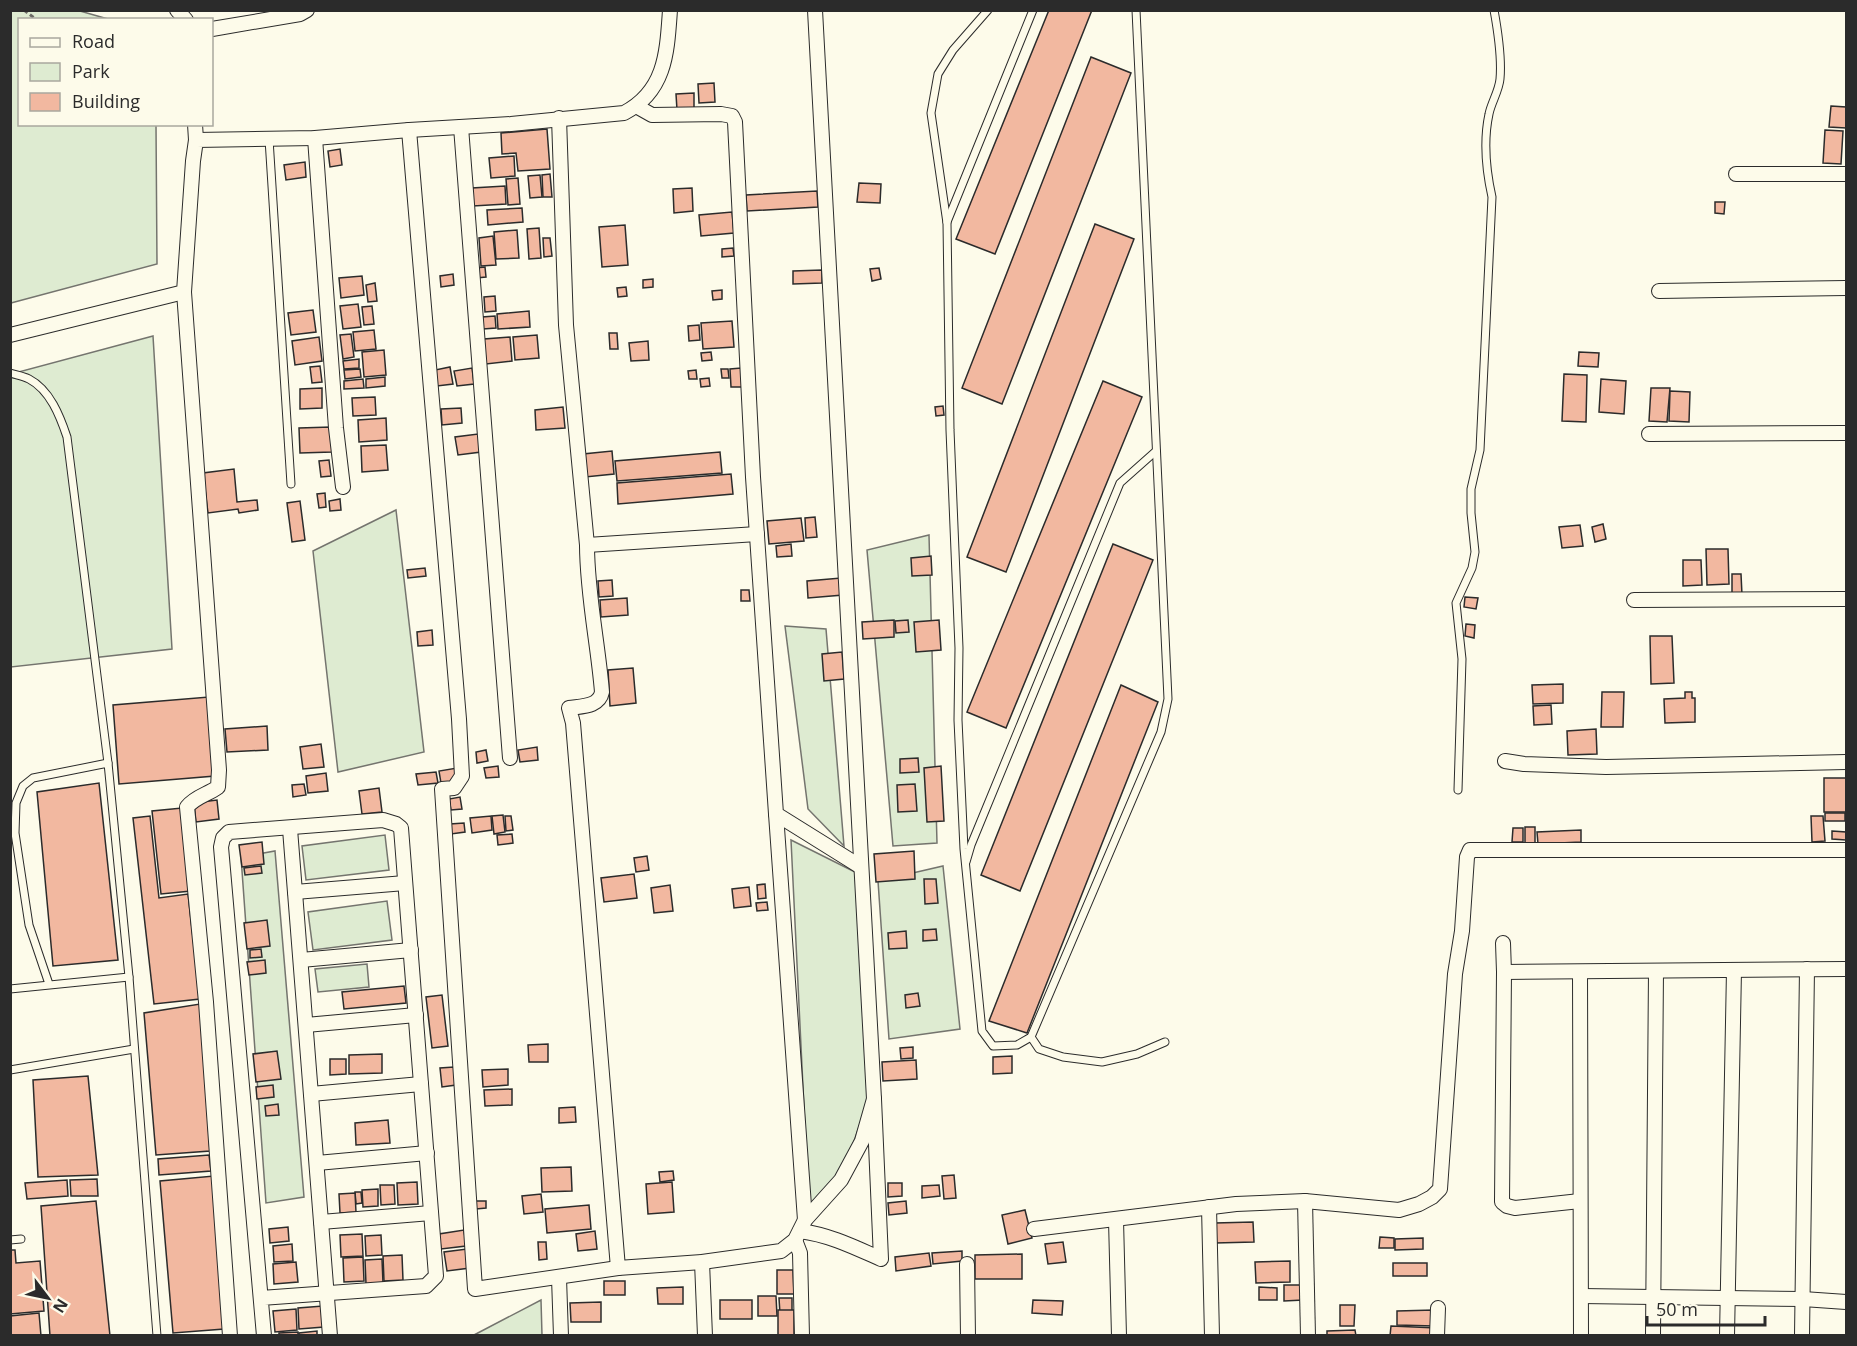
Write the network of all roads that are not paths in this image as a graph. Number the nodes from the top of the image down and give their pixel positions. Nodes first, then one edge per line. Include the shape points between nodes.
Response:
1 (307, 10) edge
2 (670, 10) edge
3 (815, 10) edge
4 (988, 10) edge
5 (1033, 10) edge
6 (1136, 10) edge
7 (1494, 10) edge
8 (213, 29) edge
9 (636, 106) junction
10 (559, 118) junction
11 (195, 126) edge
12 (461, 127) junction
13 (409, 130) junction
14 (315, 138) junction
15 (269, 139) junction
16 (196, 140) junction
17 (1736, 174) dead end
18 (1846, 174) edge
19 (947, 223) junction
20 (1846, 288) edge
21 (1659, 291) dead end
22 (184, 292) junction
23 (10, 334) edge
24 (10, 373) edge
25 (1846, 433) edge
26 (1649, 434) dead end
27 (1156, 451) junction
28 (291, 484) dead end
29 (343, 487) dead end
30 (757, 534) junction
31 (587, 545) junction
32 (1846, 599) edge
33 (1634, 600) dead end
34 (510, 758) dead end
35 (1505, 761) dead end
36 (1846, 762) edge
37 (108, 763) junction
38 (1458, 790) dead end
39 (776, 814) junction
40 (290, 829) junction
41 (1846, 850) edge
42 (966, 865) junction
43 (861, 867) junction
44 (405, 883) junction
45 (296, 892) junction
46 (1503, 943) dead end
47 (411, 950) junction
48 (301, 960) junction
49 (1807, 969) junction
50 (1846, 969) edge
51 (1734, 970) junction
52 (1656, 971) junction
53 (1504, 972) junction
54 (1580, 972) junction
55 (129, 978) junction
56 (49, 984) junction
57 (10, 989) edge
58 (416, 1015) junction
59 (306, 1025) junction
60 (1031, 1037) junction
61 (1165, 1042) dead end
62 (134, 1049) junction
63 (10, 1070) edge
64 (421, 1084) junction
65 (311, 1094) junction
66 (874, 1099) junction
67 (427, 1153) junction
68 (317, 1163) junction
69 (1305, 1201) junction
70 (1580, 1201) junction
71 (1209, 1207) junction
72 (431, 1213) junction
73 (1116, 1220) junction
74 (321, 1222) junction
75 (1034, 1229) dead end
76 (800, 1231) junction
77 (21, 1239) dead end
78 (10, 1240) edge
79 (702, 1262) junction
80 (967, 1264) dead end
81 (618, 1268) junction
82 (559, 1278) junction
83 (327, 1292) junction
84 (1581, 1296) junction
85 (261, 1298) junction
86 (1653, 1299) junction
87 (1727, 1299) junction
88 (1803, 1299) junction
89 (1846, 1302) edge
90 (1438, 1308) dead end
91 (157, 1335) edge
92 (230, 1335) edge
93 (264, 1335) edge
94 (330, 1335) edge
95 (561, 1335) edge
96 (705, 1335) edge
97 (802, 1335) edge
98 (968, 1335) edge
99 (1119, 1335) edge
100 (1212, 1335) edge
101 (1308, 1335) edge
102 (1437, 1335) edge
103 (1581, 1335) edge
104 (1653, 1335) edge
105 (1727, 1335) edge
106 (1802, 1335) edge

1 - 8 street
2 - 9 street via 663,68
3 - 43 street
4 - 19 lane via 938,74 931,113
5 - 19 lane
6 - 27 lane
7 - 38 lane via 1500,81 1487,127 1486,171 1492,197 1480,450 1472,489 1475,552 1456,603 1462,659
9 - 10 street via 624,113
9 - 30 street via 652,115 721,114 732,116 735,122
10 - 12 street
10 - 31 street via 566,325
11 - 16 street
12 - 13 street
12 - 34 street
13 - 14 street
13 - 82 street via 459,719 462,777 454,788 442,789 476,1289
14 - 15 street
14 - 29 street
15 - 16 street
15 - 28 lane
16 - 22 street
17 - 18 street
19 - 42 lane via 958,720
20 - 21 street
22 - 23 street
22 - 92 street via 219,770 218,787 196,797 187,807 206,1002
24 - 37 lane via 29,379 43,390 59,414 67,437
25 - 26 street
27 - 42 lane via 1120,483
27 - 60 lane via 1168,699 1164,721
30 - 31 street
30 - 39 street
31 - 81 street via 602,692 595,704 569,708
32 - 33 street
35 - 36 street via 1606,767
37 - 55 lane
37 - 56 lane via 33,778 23,786 16,803 15,833 29,925
39 - 43 street
39 - 76 street
40 - 44 street via 383,820 396,824 401,828
40 - 45 street
40 - 85 street via 229,832 221,847
41 - 69 street via 1470,850 1455,974 1440,1189 1419,1204 1399,1210
42 - 60 lane via 982,1031 993,1046 1017,1045
43 - 66 street
44 - 45 street
44 - 47 street
45 - 48 street
46 - 53 street
47 - 48 street
47 - 58 street
48 - 59 street
49 - 50 street
49 - 51 street
49 - 88 street
51 - 52 street
51 - 87 street
52 - 54 street
52 - 86 street
53 - 54 street
53 - 70 street via 1502,1202 1515,1208
54 - 70 street
55 - 56 lane
55 - 62 lane
56 - 57 lane
58 - 59 street
58 - 64 street
59 - 65 street
60 - 61 lane via 1040,1049 1063,1057 1101,1062 1137,1054
62 - 63 lane
62 - 91 lane
64 - 65 street
64 - 67 street
65 - 68 street
66 - 76 street via 862,1141 841,1180
66 - 76 street via 881,1259 822,1234
67 - 68 street
67 - 72 street
68 - 74 street
69 - 71 street
69 - 101 street
70 - 84 street
71 - 73 street
71 - 100 street
72 - 74 street
72 - 83 street via 436,1276 426,1286
73 - 75 street
73 - 99 street
74 - 83 street
76 - 79 street via 781,1251
76 - 97 street
77 - 78 lane
79 - 81 street
79 - 96 street
80 - 98 street
81 - 82 street
82 - 95 street
83 - 85 street
83 - 94 street
84 - 86 street
84 - 103 street
85 - 93 street
86 - 87 street
86 - 104 street
87 - 88 street
87 - 105 street
88 - 89 street
88 - 106 street
90 - 102 street

